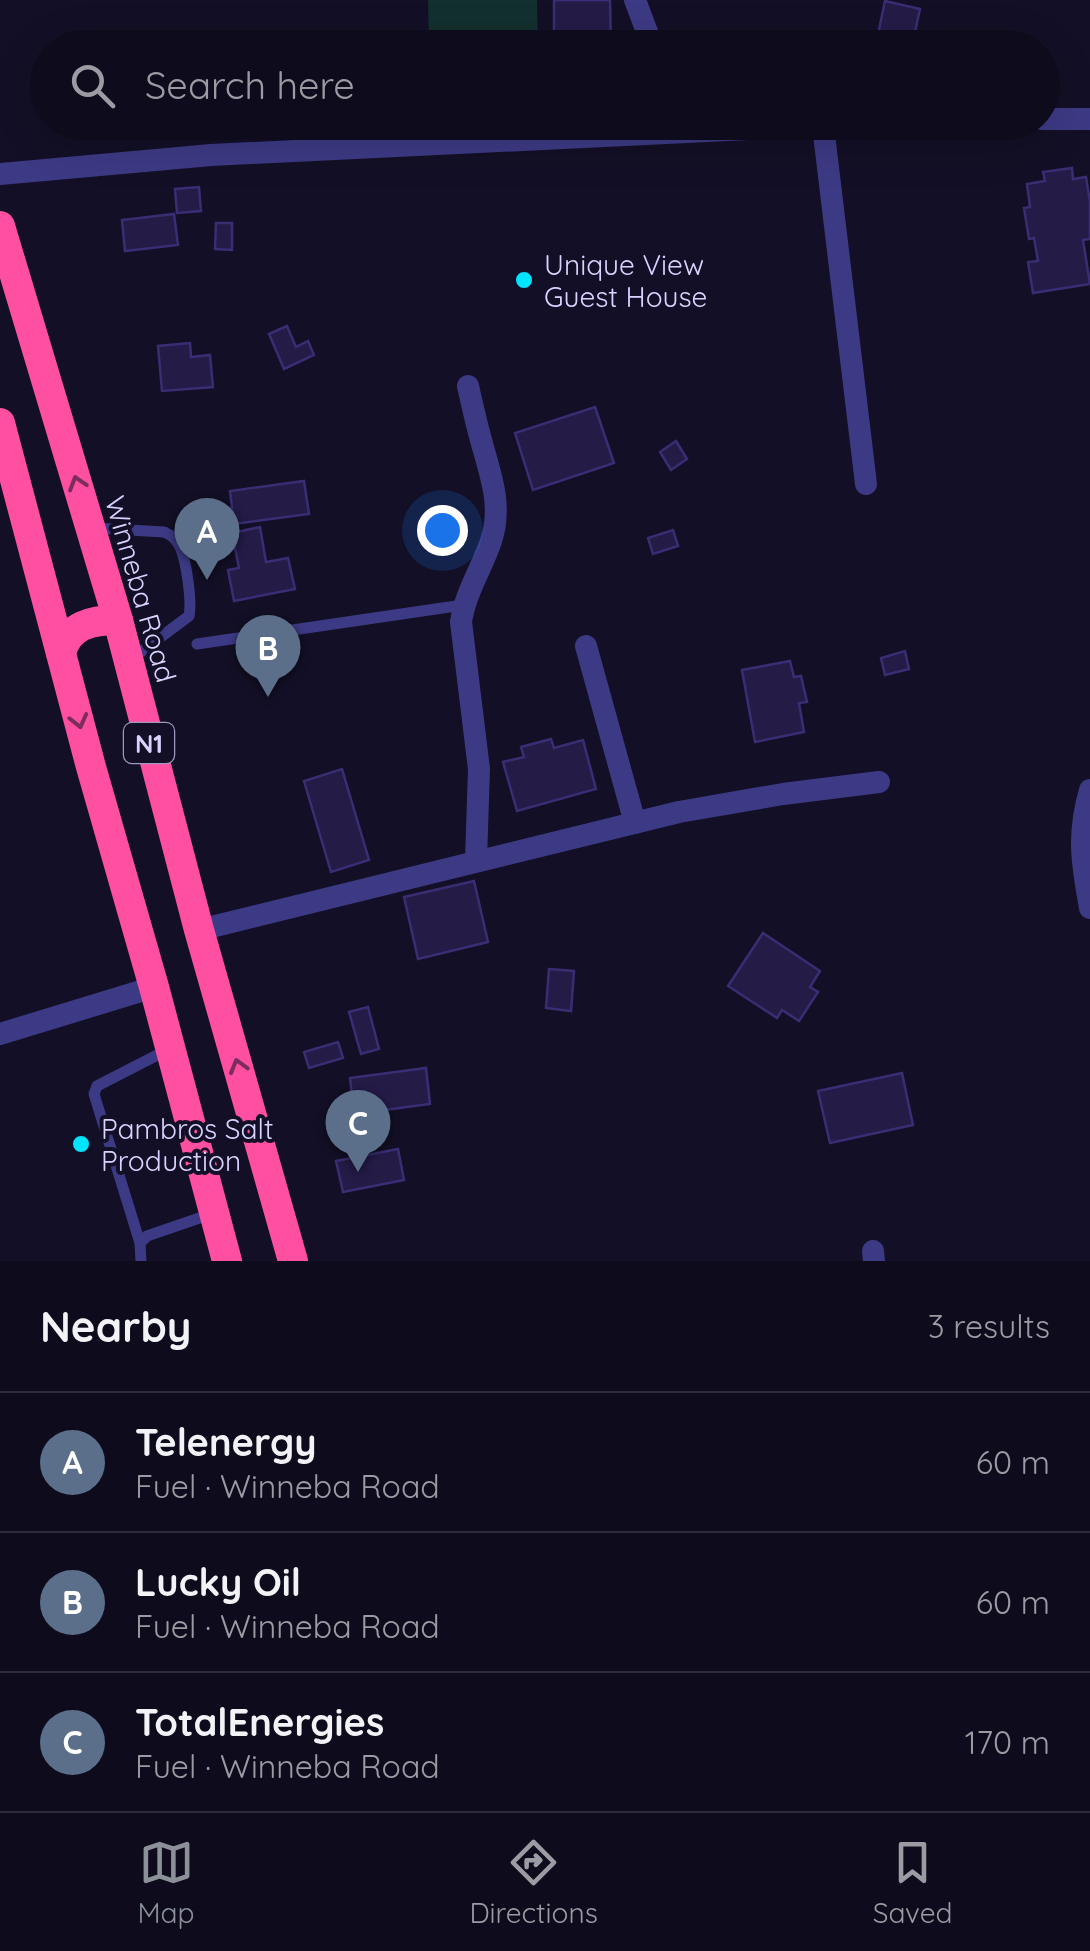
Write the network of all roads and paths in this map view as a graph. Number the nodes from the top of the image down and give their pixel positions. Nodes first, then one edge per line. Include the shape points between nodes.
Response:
1 (635, 0) edge
2 (646, 30) edge
3 (1060, 119) edge
4 (1090, 119) edge
5 (464, 140) edge
6 (825, 140) edge
7 (0, 174) edge
8 (0, 226) edge
9 (468, 386) dead end
10 (2, 438) edge
11 (866, 484) dead end
12 (90, 528) junction
13 (463, 606) junction
14 (118, 620) junction
15 (197, 644) dead end
16 (586, 646) dead end
17 (61, 653) junction
18 (128, 661) junction
19 (878, 782) dead end
20 (1090, 790) edge
21 (635, 823) junction
22 (476, 860) junction
23 (1090, 908) edge
24 (198, 930) junction
25 (154, 988) junction
26 (0, 1034) edge
27 (170, 1048) junction
28 (214, 1213) junction
29 (140, 1243) junction
30 (141, 1261) edge
31 (227, 1261) edge
32 (294, 1261) edge

1 - 2 street
3 - 4 street
5 - 7 street
6 - 11 street
12 -> 8 highway, Winneba Road / N1
9 - 13 street via 497,502 492,538
10 - 17 highway, N1
12 - 14 highway, Winneba Road / N1
12 - 18 lane via 164,532 180,545 188,616
13 - 15 lane
13 - 22 street via 479,769
14 - 17 highway via 81,625
14 - 18 highway, Winneba Road / N1
16 - 21 street
17 -> 25 highway, N1
18 - 24 highway, Winneba Road / N1
19 - 21 street
20 - 23 street via 1082,865
21 - 22 street
22 - 24 street
32 -> 24 highway, Winneba Road / N1
25 - 26 street
25 - 27 highway, N1
27 - 28 highway, N1
27 - 29 lane via 97,1086 94,1094
28 - 29 lane
28 - 31 highway, N1
29 - 30 lane

